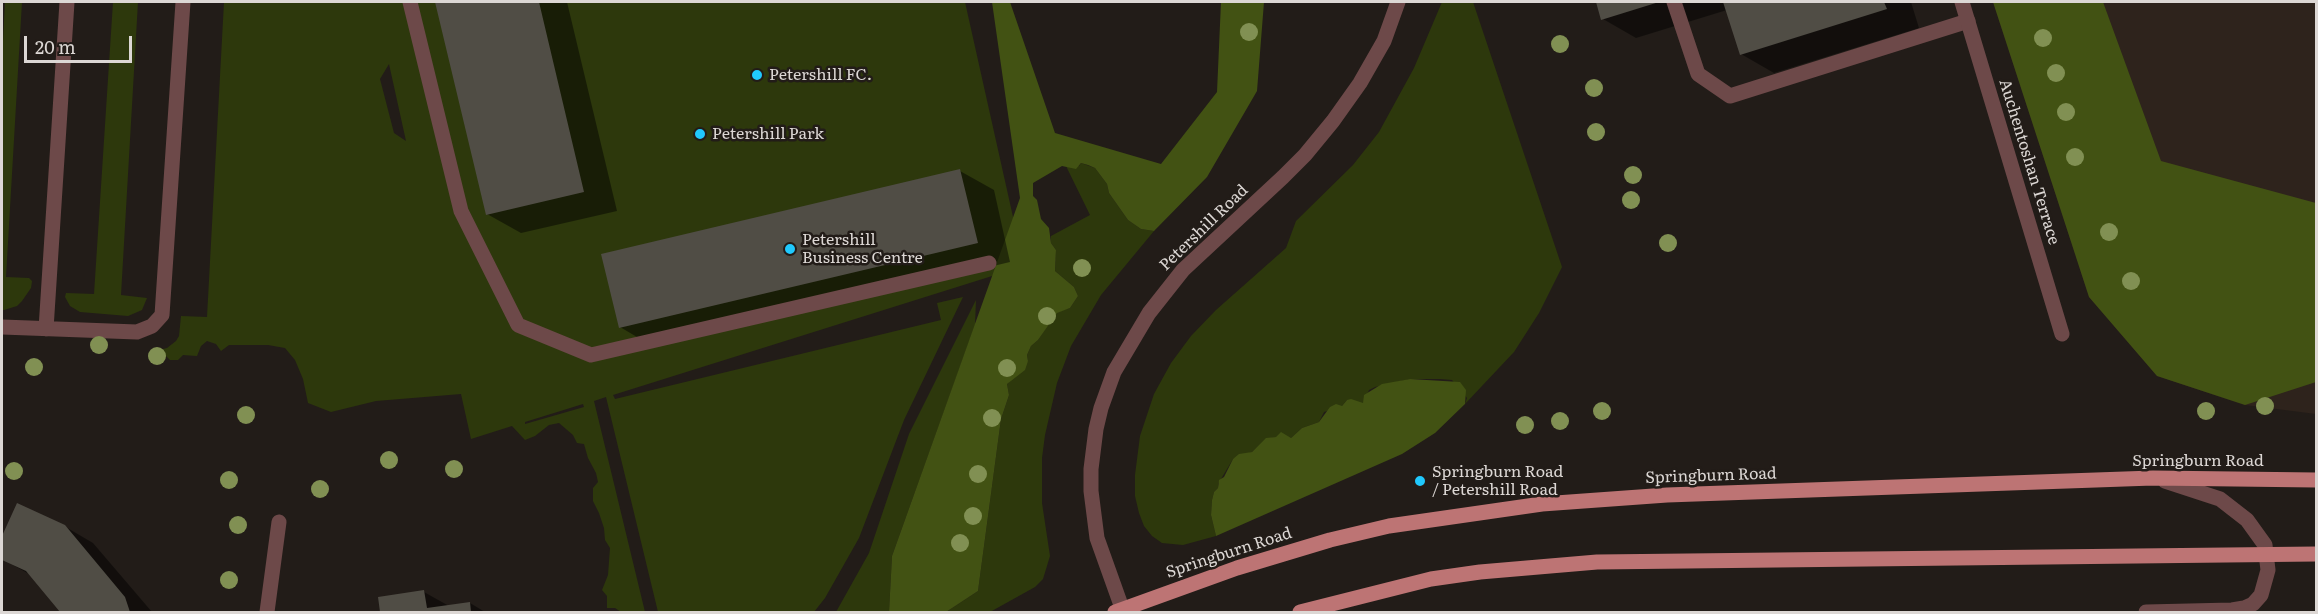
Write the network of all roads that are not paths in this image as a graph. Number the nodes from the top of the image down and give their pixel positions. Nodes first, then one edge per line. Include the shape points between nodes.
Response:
1 (68, 2) edge
2 (183, 2) edge
3 (410, 2) edge
4 (1398, 2) edge
5 (1674, 2) edge
6 (1962, 2) edge
7 (1968, 21) junction
8 (989, 263) dead end
9 (2, 327) edge
10 (46, 329) junction
11 (2062, 334) dead end
12 (2153, 478) junction
13 (2316, 480) edge
14 (279, 522) dead end
15 (2316, 554) edge
16 (2267, 555) junction
17 (1120, 611) edge
18 (2182, 611) edge
19 (267, 612) edge
20 (1299, 612) edge
21 (2146, 612) edge

1 - 10 street
2 - 10 street via 162,315 152,326 137,332
3 - 8 street via 461,211 518,325 591,355
4 - 17 street, Petershill Road via 1379,50 1333,121 1290,170 1183,270 1149,313 1114,372 1096,429 1091,491 1097,538
5 - 7 street via 1698,74 1730,96
6 - 7 street, Auchentoshan Terrace
7 - 11 street, Auchentoshan Terrace
9 - 10 street
12 - 13 main road, Springburn Road
12 - 16 street via 2206,494 2235,509 2257,532
12 - 17 main road, Springburn Road via 1667,495 1542,504 1389,526 1330,540 1237,568
14 - 19 street
15 - 16 main road
16 - 18 street via 2265,584 2253,604 2232,610
16 - 20 main road via 1597,562 1431,579
18 - 21 street

